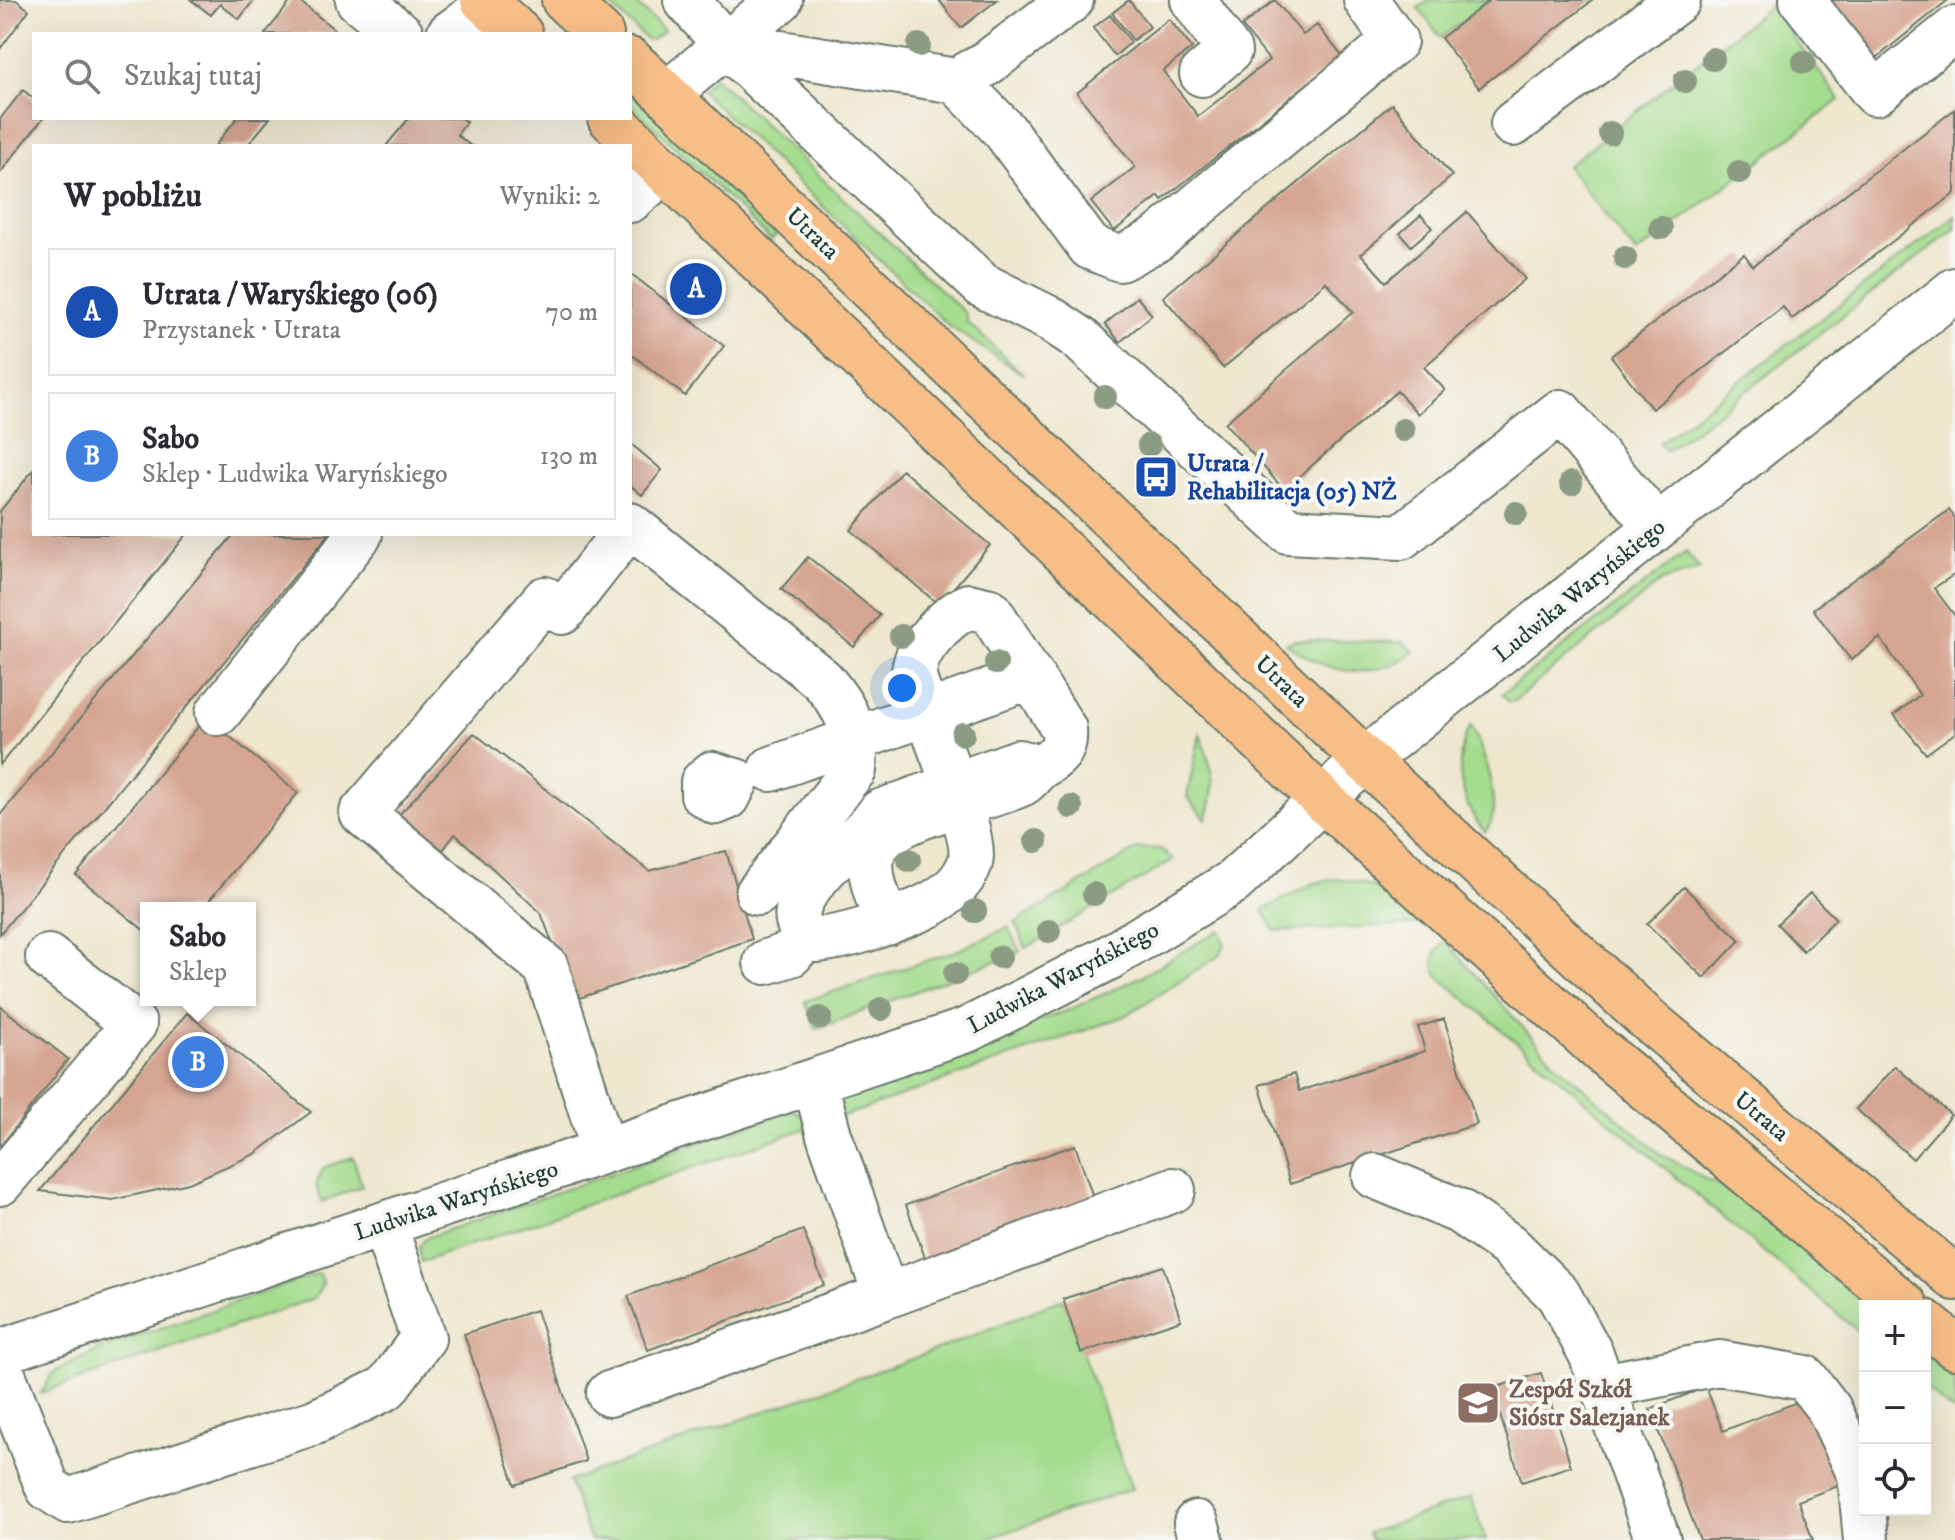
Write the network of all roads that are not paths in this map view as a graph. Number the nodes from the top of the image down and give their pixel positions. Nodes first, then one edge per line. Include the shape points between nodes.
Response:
1 (358, 0) edge
2 (564, 0) edge
3 (686, 0) edge
4 (780, 0) edge
5 (1071, 0) edge
6 (1193, 0) edge
7 (1366, 0) edge
8 (1678, 0) edge
9 (1802, 0) edge
10 (486, 2) edge
11 (1955, 29) edge
12 (398, 32) edge
13 (451, 32) edge
14 (518, 32) edge
15 (599, 32) edge
16 (725, 44) junction
17 (632, 62) edge
18 (1202, 74) dead end
19 (956, 81) junction
20 (667, 94) junction
21 (612, 120) edge
22 (1513, 124) dead end
23 (665, 170) junction
24 (632, 198) edge
25 (1955, 290) edge
26 (1657, 526) junction
27 (632, 527) edge
28 (358, 536) edge
29 (621, 536) edge
30 (1032, 676) junction
31 (218, 713) dead end
32 (927, 713) junction
33 (854, 740) junction
34 (1365, 760) junction
35 (754, 775) dead end
36 (956, 795) junction
37 (1324, 801) junction
38 (883, 825) junction
39 (828, 867) junction
40 (872, 879) junction
41 (758, 893) dead end
42 (887, 923) junction
43 (807, 935) junction
44 (48, 957) dead end
45 (766, 962) dead end
46 (815, 1082) junction
47 (604, 1151) junction
48 (1375, 1176) dead end
49 (0, 1183) edge
50 (1173, 1190) dead end
51 (384, 1224) junction
52 (1955, 1278) edge
53 (886, 1296) junction
54 (1899, 1300) edge
55 (1931, 1327) edge
56 (1955, 1347) edge
57 (0, 1352) edge
58 (0, 1367) edge
59 (1603, 1386) junction
60 (609, 1394) dead end
61 (1658, 1540) edge
62 (1866, 1540) edge

1 - 12 street
2 - 15 main road
3 - 16 street
4 - 16 street
5 - 19 street
6 - 18 street via 1229,51
7 - 19 street via 1395,41 1157,239 1120,259 1090,247 1004,130
8 - 22 street
9 - 11 street via 1875,93
10 - 13 street
10 - 14 main road
16 - 19 street
16 - 20 street
16 - 26 street via 982,285 1079,338 1288,531 1401,537 1560,412
17 - 20 main road, Utrata
20 - 34 main road, Utrata
21 - 23 main road
23 - 24 street
23 - 37 main road
25 - 26 street, Ludwika Waryńskiego
26 - 34 street, Ludwika Waryńskiego
27 - 33 street via 822,680 844,705
28 - 31 street
29 - 47 street via 562,612 545,599 362,813 546,967
30 - 32 street
30 - 32 street via 990,611 968,606 951,615 918,655 914,677
30 - 36 street via 1064,729 1065,744 1058,757 1025,782
32 - 33 street
32 - 36 street
33 - 35 street
33 - 41 street via 854,770
34 - 37 street, Ludwika Waryńskiego
34 - 52 main road, Utrata via 1645,1017
36 - 38 street
36 - 42 street via 971,857 963,876 924,908
37 - 46 street, Ludwika Waryńskiego via 1233,882 1110,957 967,1030
37 - 54 main road via 1600,1050
38 - 39 street
38 - 40 street via 872,857
39 - 40 street via 854,866
39 - 43 street via 800,899 796,915
40 - 42 street
42 - 43 street via 833,938
43 - 45 street via 791,954
44 - 49 street via 134,1024
46 - 47 street, Ludwika Waryńskiego
46 - 53 street
47 - 51 street, Ludwika Waryńskiego
48 - 59 street via 1459,1211 1508,1245 1558,1294
50 - 53 street
51 - 57 street, Ludwika Waryńskiego
51 - 58 street via 423,1338 386,1388 315,1422 68,1501 48,1488
53 - 60 street
55 - 56 main road
59 - 61 street
59 - 62 street via 1719,1363 1805,1378 1829,1409 1860,1475

